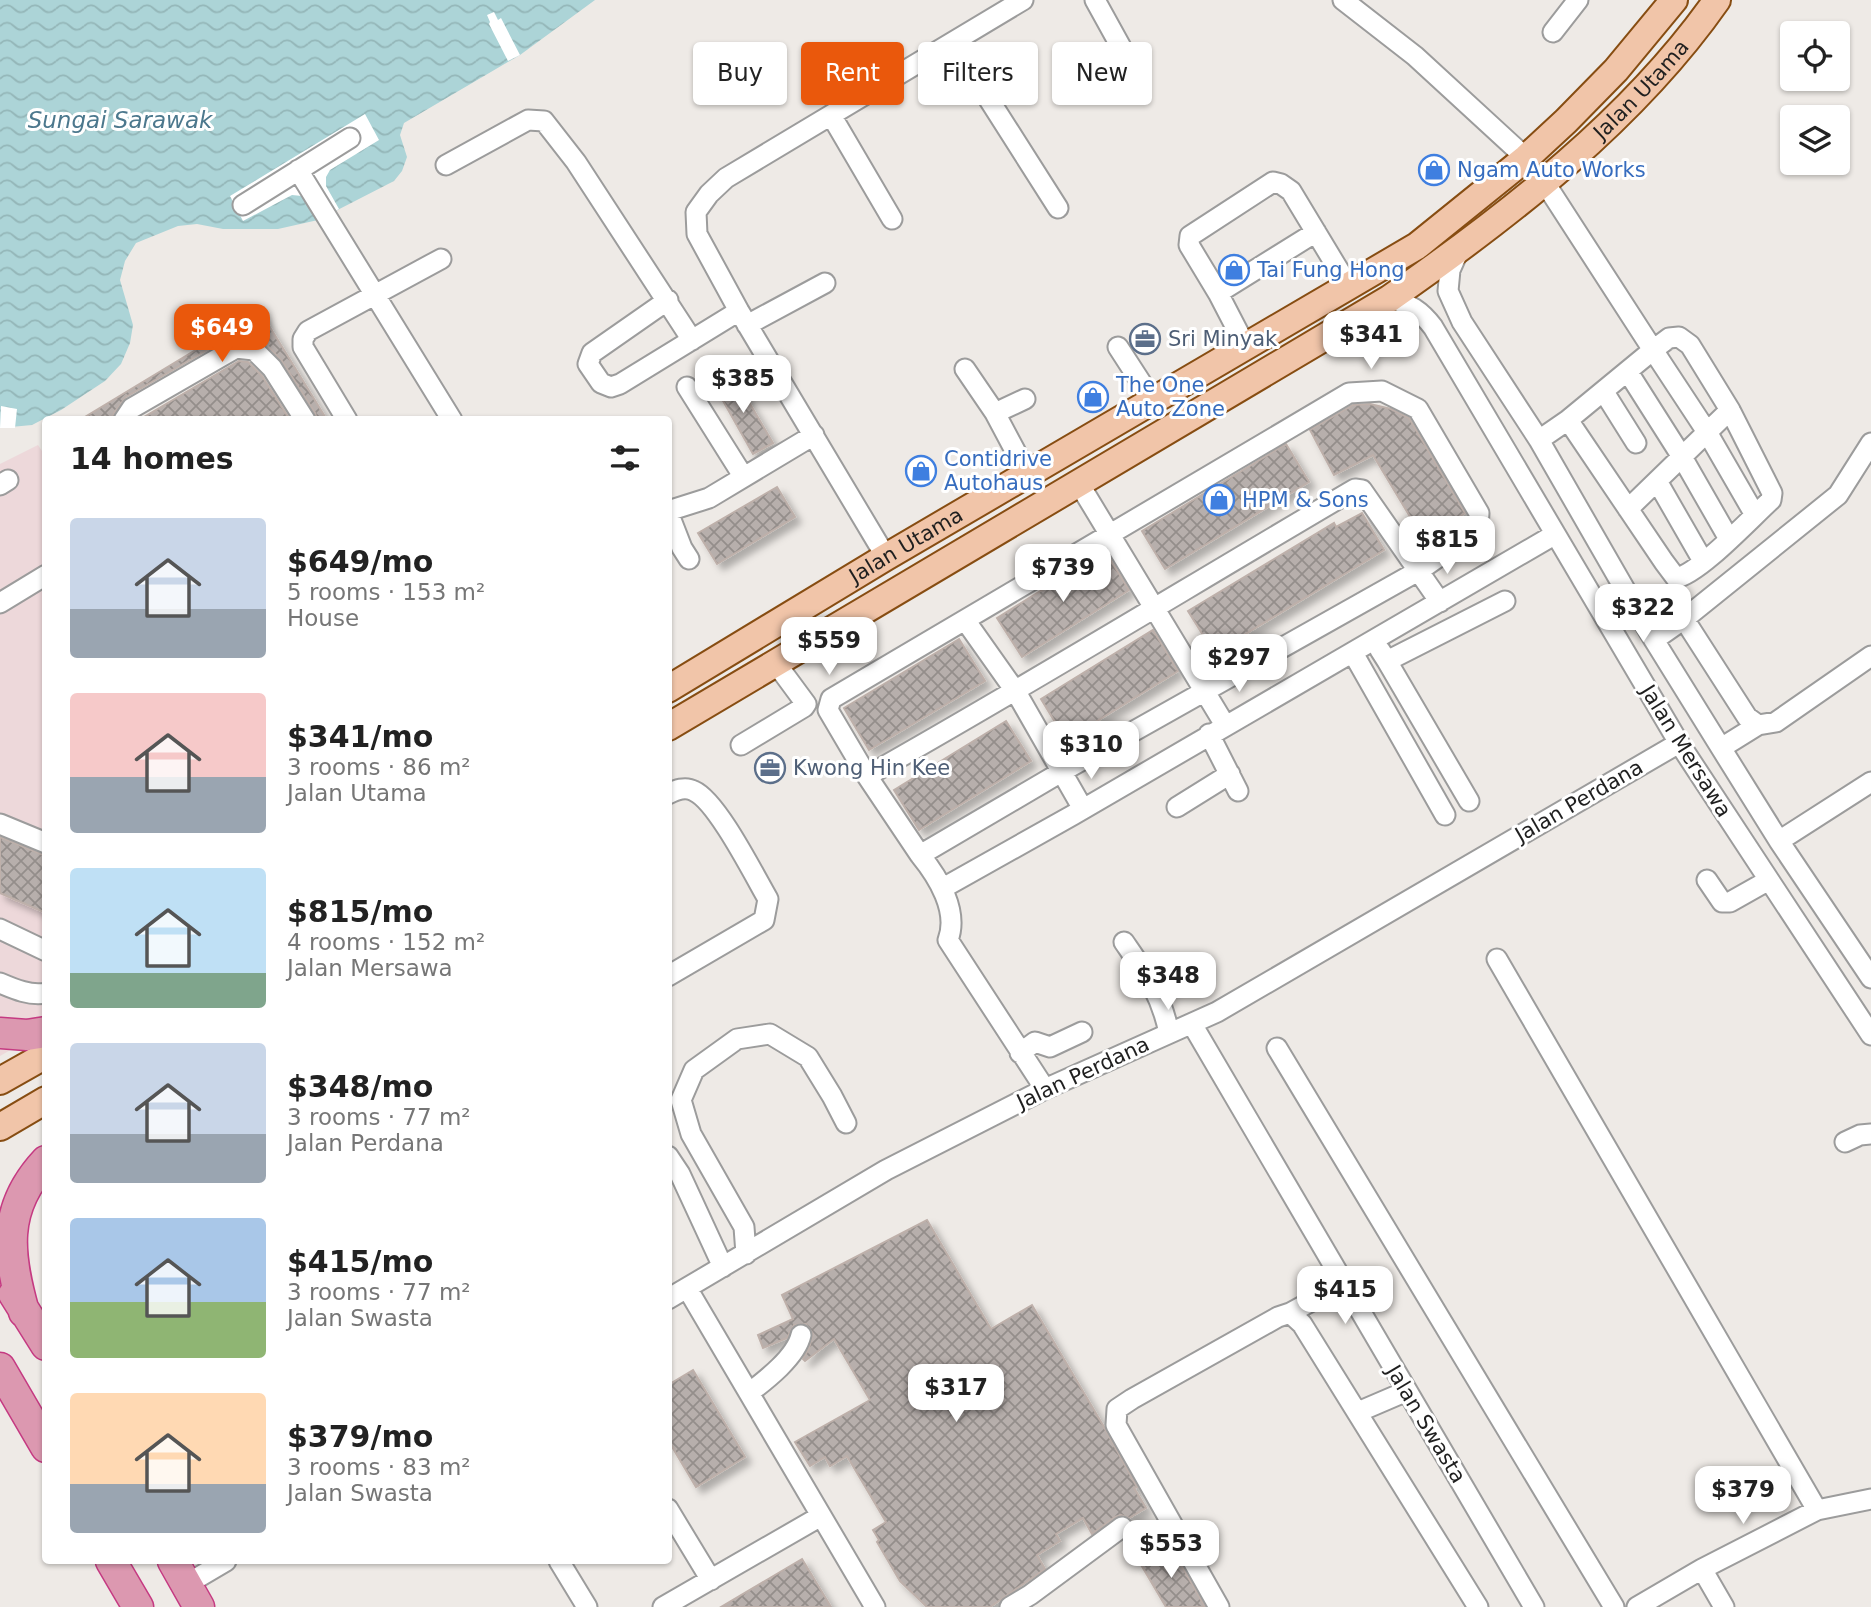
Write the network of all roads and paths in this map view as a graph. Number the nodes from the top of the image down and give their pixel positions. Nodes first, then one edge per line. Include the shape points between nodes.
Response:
1 (1023, 0) edge
2 (1095, 0) edge
3 (1343, 0) edge
4 (1578, 0) edge
5 (1674, 0) edge
6 (1717, 0) edge
7 (1553, 32) dead end
8 (955, 42) edge
9 (1118, 42) edge
10 (918, 64) edge
11 (992, 105) edge
12 (831, 115) junction
13 (350, 138) dead end
14 (1526, 158) junction
15 (446, 165) dead end
16 (298, 170) junction
17 (1545, 183) junction
18 (243, 205) dead end
19 (1058, 208) dead end
20 (892, 219) dead end
21 (1316, 232) junction
22 (1459, 250) junction
23 (441, 259) dead end
24 (825, 282) dead end
25 (1349, 288) junction
26 (1218, 293) junction
27 (377, 295) junction
28 (1389, 299) junction
29 (668, 300) junction
30 (743, 318) junction
31 (692, 340) junction
32 (1118, 347) dead end
33 (1246, 347) junction
34 (1653, 350) junction
35 (965, 369) dead end
36 (1628, 372) junction
37 (687, 387) dead end
38 (1604, 392) junction
39 (1025, 399) dead end
40 (1153, 401) junction
41 (1730, 410) junction
42 (995, 413) junction
43 (127, 416) edge
44 (302, 416) edge
45 (345, 416) edge
46 (450, 416) edge
47 (1568, 420) junction
48 (1707, 432) junction
49 (814, 435) junction
50 (1539, 440) junction
51 (1636, 443) dead end
52 (1871, 443) edge
53 (1682, 457) junction
54 (1028, 475) junction
55 (743, 476) junction
56 (1657, 481) junction
57 (1078, 482) junction
58 (1628, 509) junction
59 (672, 510) edge
60 (1755, 515) junction
61 (672, 522) edge
62 (1111, 535) junction
63 (1554, 535) junction
64 (1729, 539) junction
65 (886, 557) junction
66 (689, 559) dead end
67 (1703, 561) junction
68 (1420, 570) junction
69 (42, 577) edge
70 (1505, 601) dead end
71 (1440, 602) junction
72 (0, 603) edge
73 (1155, 607) junction
74 (965, 620) junction
75 (1684, 620) junction
76 (1374, 640) junction
77 (1654, 640) junction
78 (1353, 653) junction
79 (1871, 656) edge
80 (1387, 660) junction
81 (775, 662) junction
82 (672, 687) edge
83 (1016, 692) junction
84 (1203, 692) junction
85 (672, 725) edge
86 (1758, 725) junction
87 (1217, 730) junction
88 (1679, 743) junction
89 (741, 745) dead end
90 (1721, 748) junction
91 (1063, 771) junction
92 (867, 776) junction
93 (1871, 782) edge
94 (672, 792) edge
95 (1469, 801) dead end
96 (1177, 807) dead end
97 (1083, 809) junction
98 (1446, 815) dead end
99 (0, 824) edge
100 (42, 841) edge
101 (1779, 841) junction
102 (920, 855) junction
103 (1707, 880) dead end
104 (1769, 880) junction
105 (943, 888) junction
106 (0, 929) edge
107 (1125, 942) dead end
108 (42, 949) edge
109 (1497, 959) dead end
110 (672, 974) edge
111 (1871, 978) edge
112 (0, 983) edge
113 (42, 994) edge
114 (1192, 1024) junction
115 (1082, 1032) dead end
116 (0, 1033) edge
117 (42, 1033) edge
118 (1169, 1033) junction
119 (1871, 1035) edge
120 (1277, 1048) dead end
121 (1020, 1053) junction
122 (42, 1057) edge
123 (0, 1081) edge
124 (1045, 1089) junction
125 (42, 1102) edge
126 (846, 1123) dead end
127 (0, 1127) edge
128 (1871, 1134) edge
129 (1845, 1142) dead end
130 (672, 1162) edge
131 (42, 1166) edge
132 (746, 1254) junction
133 (723, 1267) junction
134 (0, 1270) edge
135 (1343, 1284) junction
136 (687, 1289) junction
137 (672, 1297) edge
138 (24, 1312) junction
139 (1290, 1314) junction
140 (801, 1335) dead end
141 (42, 1339) edge
142 (5, 1380) edge
143 (1407, 1391) junction
144 (749, 1393) junction
145 (1358, 1412) junction
146 (42, 1440) edge
147 (1871, 1499) edge
148 (1816, 1510) junction
149 (672, 1515) edge
150 (821, 1516) junction
151 (1122, 1527) dead end
152 (113, 1564) edge
153 (221, 1564) edge
154 (561, 1564) edge
155 (1702, 1569) junction
156 (711, 1580) junction
157 (186, 1584) edge
158 (138, 1607) edge
159 (587, 1607) edge
160 (663, 1607) edge
161 (875, 1607) edge
162 (1010, 1607) edge
163 (1219, 1607) edge
164 (1478, 1607) edge
165 (1534, 1607) edge
166 (1614, 1607) edge
167 (1637, 1607) edge
168 (1724, 1607) edge

1 - 8 street
2 - 9 street
3 - 14 street via 1415,56
4 - 7 street
5 - 14 main road, Jalan Utama via 1616,70
6 - 17 main road, Jalan Utama via 1633,99
10 - 12 street
11 - 19 street
12 - 20 street
12 - 30 street via 726,178 696,212 698,234
13 - 16 street
14 - 25 main road, Jalan Utama via 1417,246
15 - 29 street via 528,120 544,121
16 - 18 street
16 - 27 street
17 - 22 main road, Jalan Utama
17 - 34 street
21 - 25 street
21 - 26 street
21 - 26 street via 1291,191 1273,182 1190,236 1189,245
22 - 28 main road, Jalan Utama
22 - 50 street, Jalan Mersawa via 1450,270 1448,291 1462,322
23 - 27 street
24 - 30 street
25 - 33 main road, Jalan Utama
26 - 33 street
27 - 45 street via 308,331 303,339 303,347
27 - 46 street
28 - 57 main road, Jalan Utama
28 - 63 street, Jalan Mersawa via 1422,312 1433,327
29 - 31 street
29 - 31 street via 592,353 588,364 601,383 611,387
30 - 31 street
30 - 49 street
32 - 40 street
33 - 40 main road, Jalan Utama
34 - 36 street
34 - 41 street via 1668,338 1679,337 1689,345
34 - 48 street
35 - 42 street
36 - 38 street
36 - 53 street
37 - 55 street
38 - 47 street
38 - 51 street
39 - 42 street
40 - 54 main road, Jalan Utama
41 - 48 street
41 - 60 street via 1772,493
42 - 54 street
43 - 44 street via 132,408 236,348 254,350 272,368
47 - 50 street
47 - 58 street
48 - 53 street
48 - 60 street
49 - 55 street
49 - 65 street
50 - 77 street, Jalan Mersawa
52 - 75 street via 1838,495
53 - 56 street
53 - 64 street
54 - 65 main road, Jalan Utama
55 - 59 street via 709,498
56 - 58 street
56 - 67 street
57 - 62 street
57 - 81 main road, Jalan Utama
58 - 67 street via 1676,578 1686,576
60 - 64 street
61 - 66 street
62 - 68 street via 1349,393 1382,391 1418,409 1479,513 1478,529
62 - 73 street
62 - 74 street
63 - 71 street
63 - 88 street, Jalan Mersawa
64 - 67 street
65 - 82 main road, Jalan Utama
68 - 71 street
68 - 73 street via 1362,490 1355,489
68 - 84 street
69 - 72 street
70 - 80 street
71 - 76 street
73 - 83 street
73 - 84 street
74 - 83 street
74 - 92 street via 831,699 828,710
75 - 77 street
75 - 86 street via 1747,717
76 - 78 street
76 - 80 street
77 - 90 street, Jalan Mersawa
78 - 87 street
78 - 98 street
79 - 86 street via 1776,722
80 - 95 street
81 - 85 main road, Jalan Utama
81 - 89 street via 806,704
83 - 91 street
83 - 92 street
84 - 87 street
84 - 91 street
86 - 90 street
87 - 96 street via 1234,782
87 - 97 street
88 - 104 street, Jalan Mersawa
88 - 114 street, Jalan Perdana
90 - 101 street, Jalan Mersawa
91 - 97 street
91 - 102 street
92 - 102 street
93 - 101 street
94 - 110 street via 694,790 718,813 768,899 764,920
97 - 105 street
99 - 100 street
101 - 111 street, Jalan Mersawa
102 - 105 street
103 - 104 street via 1722,902 1730,902
104 - 119 street, Jalan Mersawa
105 - 121 street via 952,930 948,940
106 - 108 street
107 - 118 street via 1155,988
109 - 148 street
112 - 113 street
114 - 118 street, Jalan Perdana
114 - 135 street, Jalan Swasta
115 - 121 street via 1050,1047 1035,1042
116 - 117 highway
118 - 124 street, Jalan Perdana
120 - 166 street
121 - 124 street
122 - 123 main road
124 - 132 street, Jalan Perdana via 886,1170
125 - 127 main road
126 - 132 street via 808,1057 770,1034 737,1039 694,1070 681,1100 691,1133 744,1227
128 - 129 street
130 - 133 street
131 - 138 highway via 27,1187 12,1226 14,1278
132 - 133 street, Jalan Perdana
133 - 136 street, Jalan Perdana
134 - 138 highway
135 - 139 street
135 - 143 street, Jalan Swasta
136 - 137 street, Jalan Perdana
136 - 144 street
138 - 141 highway
139 - 145 street
139 - 163 street via 1118,1409 1116,1425
140 - 144 street via 775,1373
142 - 146 highway
143 - 145 street
143 - 165 street, Jalan Swasta
144 - 150 street
145 - 164 street
147 - 148 street
148 - 155 street
149 - 156 street
150 - 156 street
150 - 161 street
151 - 162 street
152 - 158 highway
153 - 157 street
154 - 159 street
155 - 167 street
155 - 168 street
156 - 160 street

